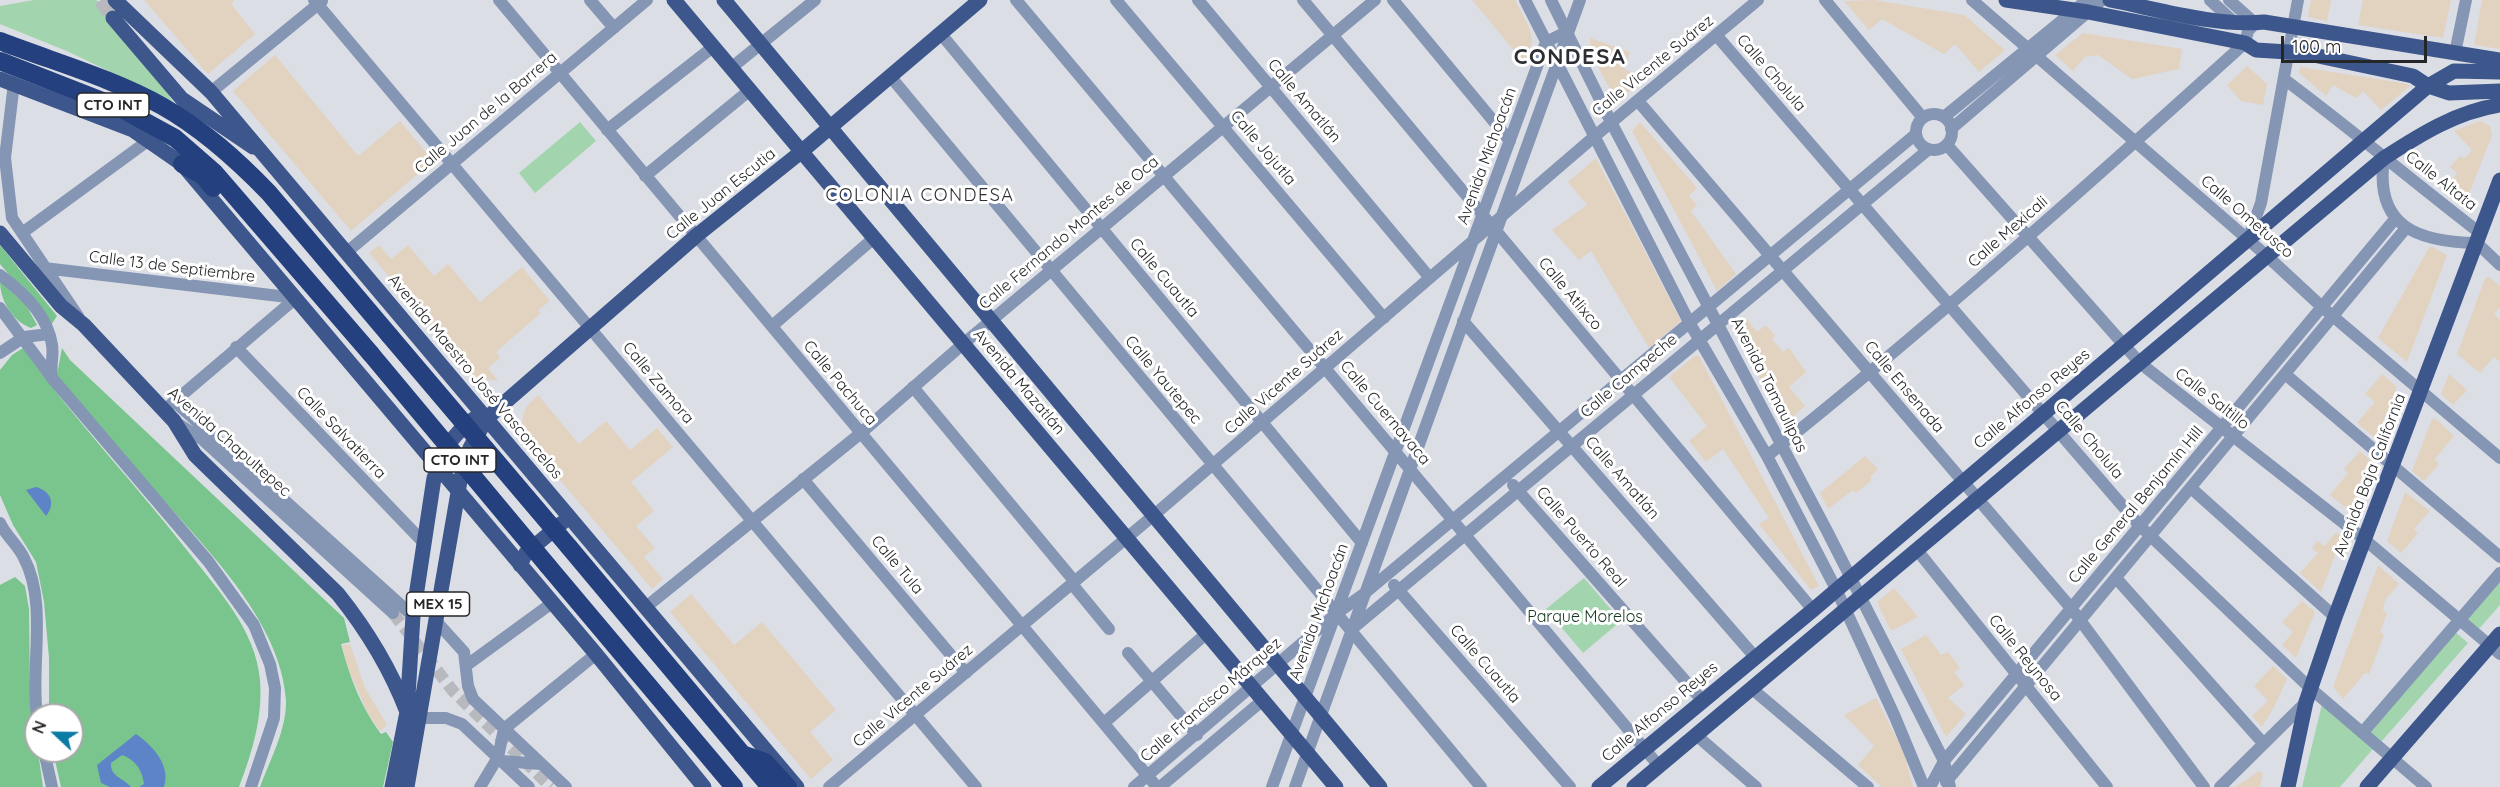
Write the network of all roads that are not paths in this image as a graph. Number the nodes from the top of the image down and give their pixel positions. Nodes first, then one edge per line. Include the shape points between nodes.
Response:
1 (115, 0) tunnel mouth
2 (499, 0) edge
3 (591, 0) edge
4 (647, 0) edge
5 (674, 0) edge
6 (724, 0) edge
7 (815, 0) edge
8 (980, 0) edge
9 (1016, 0) edge
10 (1116, 0) edge
11 (1198, 0) edge
12 (1303, 0) edge
13 (1375, 0) edge
14 (1393, 0) edge
15 (1525, 0) edge
16 (1551, 0) edge
17 (1580, 0) edge
18 (1758, 0) edge
19 (1825, 0) edge
20 (1972, 0) edge
21 (2006, 0) edge
22 (2102, 0) edge
23 (2110, 0) edge
24 (2197, 0) edge
25 (2210, 0) edge
26 (2229, 0) edge
27 (2298, 0) edge
28 (2466, 0) edge
29 (318, 2) edge
30 (2083, 7) edge
31 (2183, 14) junction
32 (113, 18) tunnel mouth
33 (2233, 21) junction
34 (2255, 22) junction
35 (2293, 26) junction
36 (614, 28) junction
37 (1568, 31) junction
38 (941, 34) junction
39 (1333, 35) junction
40 (1717, 36) junction
41 (0, 41) edge
42 (1546, 42) junction
43 (2245, 43) junction
44 (761, 45) junction
45 (713, 46) junction
46 (2032, 52) junction
47 (2455, 53) junction
48 (2288, 54) junction
49 (2500, 60) edge
50 (0, 61) edge
51 (1557, 62) junction
52 (731, 68) junction
53 (559, 72) junction
54 (2500, 72) edge
55 (890, 76) junction
56 (2284, 79) junction
57 (7, 81) edge
58 (2428, 86) junction
59 (1271, 87) junction
60 (750, 90) junction
61 (211, 92) junction
62 (2500, 92) edge
63 (1638, 100) junction
64 (2500, 105) edge
65 (1944, 117) junction
66 (1923, 118) junction
67 (1611, 122) junction
68 (830, 127) junction
69 (1223, 127) junction
70 (1951, 129) junction
71 (607, 130) junction
72 (1916, 134) junction
73 (1595, 136) junction
74 (148, 140) junction
75 (2365, 140) junction
76 (1510, 141) junction
77 (2135, 142) junction
78 (1947, 145) junction
79 (1929, 149) junction
80 (261, 151) junction
81 (801, 152) junction
82 (2384, 158) junction
83 (182, 164) junction
84 (452, 164) junction
85 (645, 176) junction
86 (1164, 176) junction
87 (2500, 180) edge
88 (1850, 189) junction
89 (1863, 204) junction
90 (1482, 216) junction
91 (254, 218) junction
92 (2395, 219) junction
93 (1496, 225) junction
94 (1101, 228) junction
95 (2406, 228) junction
96 (0, 233) edge
97 (22, 233) junction
98 (696, 236) junction
99 (2029, 237) junction
100 (2479, 238) junction
101 (2248, 239) junction
102 (870, 242) junction
103 (1472, 243) junction
104 (347, 252) junction
105 (1770, 256) junction
106 (2267, 256) junction
107 (2500, 265) edge
108 (45, 268) junction
109 (1051, 270) junction
110 (1782, 270) junction
111 (0, 275) edge
112 (1430, 278) junction
113 (296, 298) junction
114 (1950, 304) junction
115 (1709, 306) junction
116 (2322, 307) junction
117 (0, 308) edge
118 (2333, 316) junction
119 (1383, 318) junction
120 (991, 320) junction
121 (1463, 321) junction
122 (1689, 322) junction
123 (1719, 323) junction
124 (84, 325) junction
125 (772, 326) junction
126 (590, 328) junction
127 (49, 334) junction
128 (24, 337) junction
129 (1699, 339) junction
130 (963, 344) junction
131 (2124, 345) junction
132 (236, 347) junction
133 (0, 352) edge
134 (2140, 363) junction
135 (1325, 368) junction
136 (1870, 373) junction
137 (2285, 374) junction
138 (52, 378) junction
139 (1620, 380) junction
140 (913, 387) junction
141 (2422, 391) junction
142 (1633, 394) junction
143 (171, 411) junction
144 (2044, 412) junction
145 (485, 415) junction
146 (1262, 422) junction
147 (2222, 427) junction
148 (1560, 430) junction
149 (2059, 430) junction
150 (861, 433) junction
151 (2233, 436) junction
152 (1572, 445) junction
153 (1781, 445) junction
154 (1395, 451) junction
155 (1767, 456) junction
156 (2500, 457) edge
157 (1212, 465) junction
158 (437, 466) junction
159 (2394, 467) junction
160 (1410, 468) junction
161 (1505, 476) junction
162 (803, 479) junction
163 (1962, 481) junction
164 (2191, 488) junction
165 (458, 490) junction
166 (1517, 490) junction
167 (1977, 499) junction
168 (1154, 515) junction
169 (751, 520) junction
170 (1452, 520) junction
171 (574, 521) junction
172 (0, 523) edge
173 (2140, 526) junction
174 (1464, 534) junction
175 (2151, 536) junction
176 (1127, 538) junction
177 (2364, 539) junction
178 (423, 542) junction
179 (1362, 543) junction
180 (1917, 550) junction
181 (2500, 556) edge
182 (1375, 563) junction
183 (520, 565) junction
184 (2500, 573) edge
185 (1385, 575) junction
186 (1851, 577) junction
187 (2116, 578) junction
188 (1073, 583) junction
189 (1397, 589) junction
190 (1836, 589) junction
191 (1365, 593) junction
192 (1860, 597) junction
193 (552, 603) junction
194 (646, 607) junction
195 (2071, 608) junction
196 (1813, 609) junction
197 (1845, 610) junction
198 (393, 613) tunnel mouth
199 (1336, 614) junction
200 (413, 616) junction
201 (2335, 617) junction
202 (2460, 619) junction
203 (435, 620) junction
204 (2080, 622) junction
205 (1022, 625) junction
206 (1108, 629) dead end
207 (1351, 630) junction
208 (1207, 633) junction
209 (2497, 644) edge
210 (1128, 653) dead end
211 (596, 654) junction
212 (1755, 657) junction
213 (1278, 664) junction
214 (467, 665) junction
215 (966, 673) junction
216 (2017, 674) junction
217 (1152, 681) junction
218 (1251, 687) junction
219 (2027, 687) junction
220 (1752, 688) junction
221 (2308, 695) junction
222 (1305, 698) junction
223 (1263, 700) junction
224 (1702, 700) junction
225 (37, 703) edge
226 (414, 715) junction
227 (915, 715) junction
228 (1321, 716) junction
229 (1104, 723) junction
230 (504, 729) junction
231 (2363, 732) junction
232 (1292, 734) junction
233 (1197, 735) junction
234 (1696, 735) junction
235 (2263, 743) junction
236 (1644, 749) junction
237 (1308, 753) junction
238 (741, 754) junction
239 (2393, 758) junction
240 (500, 759) junction
241 (1944, 762) junction
242 (47, 763) edge
243 (541, 764) junction
244 (1659, 766) junction
245 (1147, 776) junction
246 (1950, 784) edge
247 (1638, 786) edge
248 (52, 787) edge
249 (251, 787) edge
250 (392, 787) edge
251 (407, 787) edge
252 (480, 787) edge
253 (529, 787) edge
254 (566, 787) edge
255 (704, 787) edge
256 (734, 787) edge
257 (770, 787) edge
258 (788, 787) edge
259 (797, 787) edge
260 (829, 787) edge
261 (976, 787) edge
262 (1134, 787) edge
263 (1158, 787) edge
264 (1272, 787) edge
265 (1295, 787) edge
266 (1336, 787) edge
267 (1380, 787) edge
268 (1480, 787) edge
269 (1570, 787) edge
270 (1599, 787) edge
271 (1756, 787) edge
272 (1868, 787) edge
273 (1924, 787) edge
274 (1930, 787) edge
275 (1937, 787) edge
276 (2107, 787) edge
277 (2204, 787) edge
278 (2220, 787) edge
279 (2288, 787) edge
280 (2367, 787) edge
281 (2426, 787) edge

1 - 61 main road, Avenida Maestro José Vasconcelos / CTO INT
2 - 53 street, Calle Pachuca
3 - 36 street
4 - 36 street, Calle Juan de la Barrera
5 - 45 main road, Avenida Mazatlán
6 - 44 main road, Avenida Mazatlán
7 - 44 street
8 - 38 main road, Calle Juan Escutia
9 - 86 street, Calle Cuernavaca
10 - 69 street, Calle Jojutla
11 - 59 street, Calle Amatlán
12 - 39 street, Calle Atlixco
13 - 39 street, Calle Fernando Montes de Oca
14 - 76 street
15 - 42 street
16 - 37 street, Avenida Tamaulipas
17 - 37 street, Avenida Michoacán
18 - 40 street, Calle Vicente Suárez
19 - 66 street
20 - 46 street, Calle Ometusco
21 - 30 main road
22 - 30 street
23 - 31 main road
24 - 31 main road
25 - 33 street
26 - 34 street
27 - 35 street
28 - 47 street
29 - 61 street
29 - 84 street, Calle Zamora
30 - 43 main road
30 - 46 street
31 - 33 main road
32 - 80 main road via 182,99
33 - 34 main road
33 - 43 street via 2243,32
34 - 35 main road
34 - 43 street
35 - 47 main road
35 - 48 street
36 - 53 street, Calle Juan de la Barrera
37 - 42 street
37 - 51 street, Avenida Michoacán
37 - 67 street, Avenida Tamaulipas
38 - 55 main road, Calle Juan Escutia
38 - 94 street, Calle Cuautla
39 - 59 street, Calle Fernando Montes de Oca
39 - 90 street, Calle Atlixco
40 - 63 street, Calle Vicente Suárez
40 - 88 street, Calle Cholula
41 - 238 highway, CTO INT, bridge via 162,106 201,131 268,193
42 - 51 street
42 - 76 street, Avenida Michoacán
43 - 48 main road via 2256,50
43 - 77 street, Calle Mexicali
44 - 52 street
44 - 68 main road, Avenida Mazatlán
45 - 52 main road, Avenida Mazatlán
45 - 71 street
46 - 65 street
46 - 70 street
46 - 77 street, Calle Ometusco
47 - 49 main road
48 - 56 street
48 - 58 main road via 2304,53 2413,76
50 - 91 highway, CTO INT via 102,100 161,128 198,156
51 - 73 street
51 - 93 street, Avenida Michoacán
52 - 60 main road, Avenida Mazatlán
53 - 71 street, Calle Pachuca
53 - 84 street, Calle Juan de la Barrera
54 - 58 main road, Calle Alfonso Reyes via 2454,71
55 - 68 main road, Calle Juan Escutia
55 - 109 street, Calle Yautepec
56 - 75 street
56 - 101 street via 2261,203
57 - 74 main road, CTO INT via 114,122
57 - 97 street, Avenida Chapultepec via 5,158 12,218
58 - 62 main road via 2449,93
58 - 75 main road, Calle Alfonso Reyes
59 - 69 street, Calle Fernando Montes de Oca
59 - 112 street, Calle Amatlán
60 - 81 main road, Avenida Mazatlán
60 - 85 street
61 - 80 main road, Avenida Maestro José Vasconcelos / CTO INT
63 - 67 street, Calle Vicente Suárez
63 - 105 street, Calle Ensenada
64 - 82 main road via 2437,124
65 - 66 street
65 - 70 street
66 - 72 street
67 - 73 street, Calle Vicente Suárez
67 - 115 street, Avenida Tamaulipas
68 - 81 main road, Calle Juan Escutia
68 - 120 main road, Avenida Mazatlán
69 - 86 street, Calle Fernando Montes de Oca
69 - 119 street, Calle Jojutla
70 - 78 street
71 - 85 street, Calle Pachuca
72 - 79 street
72 - 88 street, Calle Campeche
73 - 93 street, Calle Vicente Suárez
73 - 122 street
74 - 83 main road, CTO INT
74 - 97 street
75 - 82 street
75 - 101 main road, Calle Alfonso Reyes
76 - 90 street, Avenida Michoacán
77 - 99 street, Calle Mexicali
77 - 101 street, Calle Ometusco
78 - 79 street
78 - 99 street, Calle Saltillo
79 - 89 street, Calle Campeche
80 - 104 main road, Avenida Maestro José Vasconcelos / CTO INT
81 - 98 main road, Calle Juan Escutia
81 - 102 main road, Avenida Mazatlán
82 - 92 street, Calle Altata via 2382,184
82 - 100 street, Calle Altata
82 - 106 main road
83 - 91 highway via 202,177 232,208
83 - 113 main road, CTO INT
84 - 104 street, Calle Juan de la Barrera
84 - 126 street, Calle Zamora
85 - 98 street, Calle Pachuca
86 - 94 street, Calle Fernando Montes de Oca
86 - 135 street, Calle Cuernavaca
87 - 100 main road, Avenida Baja California
88 - 89 street, Calle Cholula
88 - 105 street, Calle Campeche
89 - 110 street, Calle Campeche
89 - 114 street, Calle Cholula
90 - 93 street, Calle Atlixco
90 - 103 street, Avenida Michoacán
91 - 256 highway, CTO INT, bridge
92 - 95 street
92 - 116 street, Calle General Benjamín Hill
93 - 103 street, Calle Vicente Suárez
93 - 121 street, Avenida Michoacán
93 - 139 street, Calle Atlixco
94 - 109 street, Calle Fernando Montes de Oca
94 - 146 street, Calle Cuautla
95 - 100 street via 2439,241
95 - 118 street, Calle General Benjamín Hill
96 - 124 main road via 53,298
97 - 108 street, Avenida Chapultepec
98 - 125 street, Calle Pachuca
98 - 126 main road, Calle Juan Escutia
99 - 114 street, Calle Mexicali
99 - 131 street, Calle Saltillo
100 - 107 street, Calle Altata
100 - 141 main road, Avenida Baja California
101 - 106 street, Calle Ometusco
101 - 131 main road, Calle Alfonso Reyes
102 - 125 street
102 - 130 main road, Avenida Mazatlán
103 - 112 street, Calle Vicente Suárez
103 - 154 street, Avenida Michoacán
104 - 145 main road, Avenida Maestro José Vasconcelos / CTO INT
105 - 110 street, Calle Ensenada
105 - 115 street, Calle Campeche
106 - 116 street, Calle Ometusco
106 - 134 main road
108 - 113 street, Calle 13 de Septiembre
108 - 124 street, Avenida Chapultepec
109 - 120 street, Calle Fernando Montes de Oca
109 - 157 street, Calle Yautepec
110 - 123 street, Calle Campeche
110 - 136 street, Calle Ensenada
111 - 127 street via 28,300
112 - 119 street, Calle Vicente Suárez
113 - 132 street
113 - 158 main road, CTO INT
114 - 136 street, Calle Mexicali
114 - 144 street, Calle Cholula
115 - 122 street, Calle Campeche
115 - 123 street, Avenida Tamaulipas
116 - 118 street, Calle Ometusco
116 - 147 street, Calle General Benjamín Hill
117 - 128 street
118 - 137 street, Calle General Benjamín Hill
118 - 141 street, Calle Ometusco
119 - 135 street, Calle Vicente Suárez
120 - 130 street, Calle Fernando Montes de Oca
120 - 168 main road, Avenida Mazatlán
121 - 148 street, Calle Amatlán
121 - 160 street, Avenida Michoacán
122 - 129 street
122 - 139 street, Calle Campeche
123 - 129 street, Calle Campeche
123 - 153 street, Avenida Tamaulipas
124 - 143 main road, Avenida Chapultepec
125 - 150 street, Calle Pachuca
126 - 145 main road, Calle Juan Escutia
126 - 169 street, Calle Zamora
127 - 128 street
127 - 138 street via 53,346
128 - 133 street
128 - 138 street
129 - 142 street, Calle Campeche
129 - 155 street
130 - 140 street, Calle Fernando Montes de Oca
130 - 176 main road, Avenida Mazatlán
131 - 134 street, Calle Saltillo
131 - 144 main road, Calle Alfonso Reyes
132 - 143 street
132 - 178 street, Calle Salvatierra
134 - 147 street, Calle Saltillo
134 - 149 main road
135 - 146 street, Calle Vicente Suárez
135 - 154 street, Calle Cuernavaca
136 - 153 street, Calle Mexicali
136 - 163 street, Calle Ensenada
137 - 151 street, Calle General Benjamín Hill
137 - 159 street
138 - 249 street via 208,561 254,625 275,688 274,718
139 - 142 street, Calle Atlixco
139 - 148 street, Calle Campeche
140 - 150 street, Calle Fernando Montes de Oca
140 - 188 street
141 - 156 street, Calle Ometusco
141 - 159 main road, Avenida Baja California
142 - 152 street, Calle Campeche
142 - 196 street, Calle Atlixco
143 - 198 street, Avenida Chapultepec
143 - 200 street, Avenida Chapultepec
143 - 226 main road via 195,455 355,615
144 - 149 street, Calle Cholula
144 - 163 main road, Calle Alfonso Reyes
145 - 158 main road, Calle Juan Escutia via 459,432
145 - 165 main road, MEX 15
145 - 171 main road, Avenida Maestro José Vasconcelos / CTO INT
146 - 157 street, Calle Vicente Suárez
146 - 179 street, Calle Cuautla
147 - 151 street, Calle Saltillo
147 - 173 street, Calle General Benjamín Hill
148 - 152 street, Calle Amatlán
148 - 161 street, Calle Campeche
149 - 167 main road
149 - 173 street, Calle Cholula
150 - 162 street, Calle Fernando Montes de Oca
150 - 205 street, Calle Pachuca
151 - 164 street, Calle General Benjamín Hill
151 - 177 street, Calle Saltillo
152 - 166 street, Calle Campeche
152 - 212 street, Calle Amatlán
153 - 155 street, Calle Mexicali
153 - 186 street, Avenida Tamaulipas
154 - 160 street, Calle Cuernavaca
154 - 179 street, Avenida Michoacán
155 - 190 street
157 - 168 street, Calle Vicente Suárez
157 - 199 street, Calle Yautepec
158 - 165 main road, CTO INT
158 - 178 main road, MEX 15
159 - 177 main road, Avenida Baja California
159 - 181 street
160 - 170 street, Calle Cuernavaca
160 - 182 street, Avenida Michoacán
161 - 166 street, Calle Puerto Real
161 - 170 street, Calle Campeche
162 - 169 street, Calle Fernando Montes de Oca
162 - 215 street, Calle Tula
163 - 167 street, Calle Ensenada
163 - 186 main road, Calle Alfonso Reyes
164 - 175 street, Calle General Benjamín Hill
164 - 201 street
165 - 183 main road, CTO INT
165 - 203 main road, MEX 15
166 - 174 street, Calle Campeche
166 - 224 street, Calle Puerto Real
167 - 180 main road
167 - 195 street, Calle Ensenada
168 - 176 street, Calle Vicente Suárez
168 - 213 main road, Avenida Mazatlán
169 - 194 street, Calle Fernando Montes de Oca
169 - 227 street, Calle Zamora
170 - 174 street, Calle Cuernavaca
170 - 185 street, Calle Campeche
171 - 183 main road via 564,522 526,553
171 - 194 main road, Avenida Maestro José Vasconcelos / CTO INT
172 - 225 street via 24,557 32,586 39,650
173 - 175 street, Calle Cholula
173 - 195 street, Calle General Benjamín Hill
174 - 189 street, Calle Campeche
174 - 236 street, Calle Cuernavaca
175 - 187 street, Calle General Benjamín Hill
175 - 221 street, Calle Cholula
176 - 188 street, Calle Vicente Suárez
176 - 208 main road, Avenida Mazatlán
177 - 201 main road, Avenida Baja California
177 - 202 street, Calle Saltillo
178 - 200 main road, MEX 15
179 - 199 street, Avenida Michoacán
180 - 192 main road
180 - 216 street, Calle Reynosa
182 - 185 street, Calle Cuautla
182 - 191 street, Avenida Michoacán
183 - 193 main road, CTO INT
184 - 202 street
185 - 189 street, Calle Cuautla
185 - 191 street, Calle Campeche
186 - 190 main road, Calle Alfonso Reyes
186 - 192 street, Avenida Tamaulipas
187 - 204 street, Calle General Benjamín Hill
187 - 235 street
188 - 205 street, Calle Vicente Suárez
188 - 206 street
189 - 207 street, Calle Campeche
189 - 269 street, Calle Cuautla
190 - 196 main road, Calle Alfonso Reyes
190 - 197 street
191 - 199 street, Calle Francisco Márquez
191 - 207 street, Avenida Michoacán
192 - 197 main road
192 - 241 street, Avenida Tamaulipas
193 - 211 main road, CTO INT
193 - 214 street
194 - 259 main road, Avenida Maestro José Vasconcelos / CTO INT
195 - 204 street, Calle Ensenada
195 - 216 street, Calle General Benjamín Hill
196 - 212 main road, Calle Alfonso Reyes
197 - 220 main road
197 - 273 street
199 - 207 street, Calle Yautepec
199 - 213 street, Calle Francisco Márquez
199 - 222 street, Avenida Michoacán
200 - 226 main road, MEX 15
201 - 221 main road, Avenida Baja California
202 - 209 street, Calle Saltillo
202 - 231 street
203 - 214 street via 464,651
203 - 226 main road, MEX 15
204 - 219 street, Calle General Benjamín Hill
204 - 277 street, Calle Ensenada
205 - 215 street, Calle Vicente Suárez
205 - 229 street, Calle Pachuca
207 - 228 street, Avenida Michoacán
207 - 268 street, Calle Yautepec
208 - 217 street
208 - 218 main road, Avenida Mazatlán
209 - 239 main road
210 - 217 street
211 - 230 street
211 - 255 main road, CTO INT
212 - 224 main road, Calle Alfonso Reyes
213 - 218 street, Calle Francisco Márquez
213 - 222 main road, Avenida Mazatlán
214 - 230 street via 473,699
215 - 227 street, Calle Vicente Suárez
216 - 219 street, Calle Reynosa
216 - 241 street, Calle General Benjamín Hill
217 - 229 street
217 - 233 street
218 - 223 main road, Avenida Mazatlán
218 - 233 street, Calle Francisco Márquez
219 - 246 street, Calle General Benjamín Hill
219 - 276 street, Calle Reynosa
220 - 234 main road
220 - 272 street
221 - 231 street, Calle Cholula
221 - 235 street
221 - 279 main road, Avenida Baja California
222 - 228 main road, Avenida Mazatlán
222 - 232 street, Avenida Michoacán
223 - 232 main road, Avenida Mazatlán
223 - 263 street, Calle Francisco Márquez
224 - 236 main road, Calle Alfonso Reyes
226 - 240 street via 462,724
226 - 250 main road, MEX 15
226 - 251 main road, MEX 15
227 - 260 street, Calle Vicente Suárez
227 - 261 street, Calle Zamora
228 - 237 street, Avenida Michoacán
228 - 267 main road, Avenida Mazatlán
229 - 245 street, Calle Pachuca
230 - 240 street
230 - 243 street
231 - 239 street, Calle Cholula
232 - 237 main road, Avenida Mazatlán
232 - 264 street, Avenida Michoacán
233 - 245 street, Calle Francisco Márquez
234 - 244 main road
234 - 271 street
235 - 278 street
236 - 244 street, Calle Cuernavaca
236 - 270 main road, Calle Alfonso Reyes
237 - 265 street, Avenida Michoacán
237 - 266 main road, Avenida Mazatlán
238 - 257 highway, CTO INT
238 - 258 highway via 765,762
239 - 280 main road
239 - 281 street, Calle Cholula
240 - 243 street
240 - 252 street
240 - 253 street
241 - 246 street, Avenida Tamaulipas
241 - 274 street, Calle General Benjamín Hill
242 - 248 street
243 - 254 street
244 - 247 main road
245 - 262 street, Calle Francisco Márquez
245 - 263 street, Calle Pachuca
246 - 275 street, Calle General Benjamín Hill

